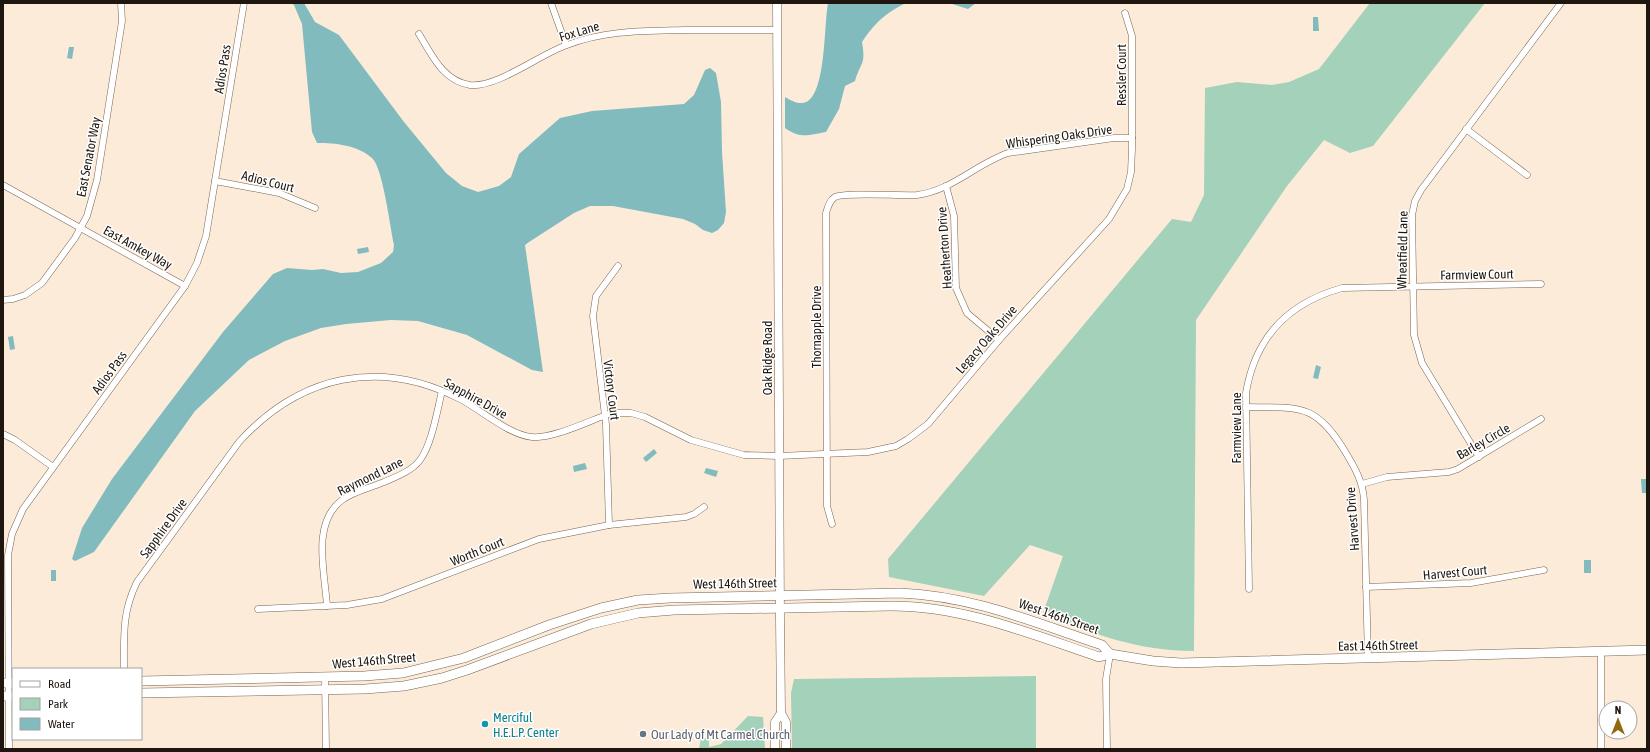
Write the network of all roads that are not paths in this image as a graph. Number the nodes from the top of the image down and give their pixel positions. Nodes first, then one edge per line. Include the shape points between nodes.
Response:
1 (121, 3) edge
2 (244, 3) edge
3 (551, 3) edge
4 (777, 3) edge
5 (1562, 3) edge
6 (1124, 13) dead end
7 (777, 30) junction
8 (419, 34) dead end
9 (566, 45) junction
10 (1466, 129) junction
11 (1132, 138) junction
12 (1527, 175) dead end
13 (215, 181) junction
14 (3, 185) edge
15 (946, 186) junction
16 (832, 200) joint
17 (315, 208) dead end
18 (80, 227) junction
19 (618, 266) dead end
20 (1541, 284) dead end
21 (185, 286) junction
22 (1412, 286) junction
23 (3, 300) edge
24 (998, 340) junction
25 (442, 391) junction
26 (1246, 407) junction
27 (605, 415) junction
28 (1540, 419) dead end
29 (3, 434) edge
30 (827, 454) junction
31 (779, 456) junction
32 (1479, 457) junction
33 (53, 467) junction
34 (1362, 484) junction
35 (704, 507) dead end
36 (832, 524) dead end
37 (609, 525) junction
38 (1544, 570) dead end
39 (1366, 587) junction
40 (1249, 588) dead end
41 (780, 596) junction
42 (327, 606) junction
43 (780, 608) junction
44 (258, 609) dead end
45 (5, 627) edge
46 (1647, 650) edge
47 (1600, 652) junction
48 (1110, 654) junction
49 (1368, 658) junction
50 (124, 668) edge
51 (325, 677) junction
52 (142, 681) edge
53 (8, 683) edge
54 (326, 690) junction
55 (142, 693) edge
56 (8, 696) edge
57 (781, 713) junction
58 (9, 749) edge
59 (326, 749) edge
60 (775, 749) edge
61 (786, 749) edge
62 (1107, 749) edge
63 (1601, 749) edge

1 - 18 street, East Senator Way via 122,21 97,180 92,203
2 - 13 street, Adios Pass
3 - 9 street
4 - 7 street, Oak Ridge Road
5 - 10 street, Wheatfield Lane
6 - 11 street, Ressler Court via 1132,36
7 - 9 street, Fox Lane via 631,31 602,35
7 - 31 street, Oak Ridge Road
8 - 9 street, Fox Lane via 445,74 471,85 494,82 539,56
10 - 12 street
10 - 22 street, Wheatfield Lane via 1415,201 1412,215
11 - 15 street, Whispering Oaks Drive via 1114,138 1008,153 994,158
11 - 24 street, Legacy Oaks Drive via 1131,172 1127,189 1118,207
13 - 17 street, Adios Court via 279,193
13 - 21 street, Adios Pass via 206,236 197,263
14 - 18 street, East Amkey Way
15 - 16 street, Whispering Oaks Drive via 917,195 844,195
15 - 24 street, Heatherton Drive via 954,216 957,293 968,313
16 - 30 street, Thornapple Drive via 826,213
18 - 21 street, East Amkey Way
18 - 23 street, East Senator Way via 75,238 42,283 25,295
19 - 27 street, Victory Court via 596,296 593,316
20 - 22 street, Farmview Court
21 - 33 street, Adios Pass
22 - 26 street, Farmview Lane via 1342,288 1318,296 1296,309 1280,322 1259,350 1249,378
22 - 32 street, Wheatfield Lane via 1414,335 1422,363
24 - 30 street, Legacy Oaks Drive via 928,424 908,439 882,450
25 - 27 street, Sapphire Drive via 472,405 508,428 531,437 547,436
25 - 42 street, Raymond Lane via 421,460 403,473 342,500 328,514 324,523 322,542
25 - 50 street, Sapphire Drive via 412,380 360,378 319,386 299,394 268,414 238,442 137,582 127,604
26 - 34 street, Harvest Drive via 1296,408 1322,420 1336,436
26 - 40 street, Farmview Lane
27 - 31 street, Sapphire Drive via 631,413 645,417 691,440 744,455
27 - 37 street, Victory Court
28 - 32 street, Barley Circle
29 - 33 street
30 - 31 street, Legacy Oaks Drive
30 - 36 street, Thornapple Drive via 827,506
31 - 41 street, Oak Ridge Road
32 - 34 street, Barley Circle via 1449,472 1387,477
33 - 45 street, Adios Pass via 23,509 12,534 8,555
34 - 39 street, Harvest Drive
35 - 37 street, Worth Court via 686,516
37 - 42 street, Worth Court via 539,539 389,597 347,606
38 - 39 street, Harvest Court via 1471,583
39 - 49 street, Harvest Drive
41 - 43 street, Oak Ridge Road
41 - 48 main road, West 146th Street via 900,593 957,599 991,607 1102,645
41 - 51 main road, West 146th Street via 670,598 618,604 574,616 439,666 395,674
42 - 44 street, Worth Court
43 - 48 main road, West 146th Street via 938,608 990,620 1099,657
43 - 54 main road, West 146th Street via 658,611 622,616 584,626 442,678 392,687
43 - 57 street, Oak Ridge Road
45 - 53 street, Adios Pass
46 - 47 main road, East 146th Street
47 - 49 main road, East 146th Street
47 - 63 street
48 - 49 main road, East 146th Street via 1181,663
48 - 62 street via 1106,679
51 - 52 main road, West 146th Street
51 - 54 street
53 - 56 street, Adios Pass
54 - 55 main road, West 146th Street
54 - 59 street
56 - 58 street, Adios Pass
57 - 60 street, Oak Ridge Road via 775,722
57 - 61 street, Oak Ridge Road via 786,722

